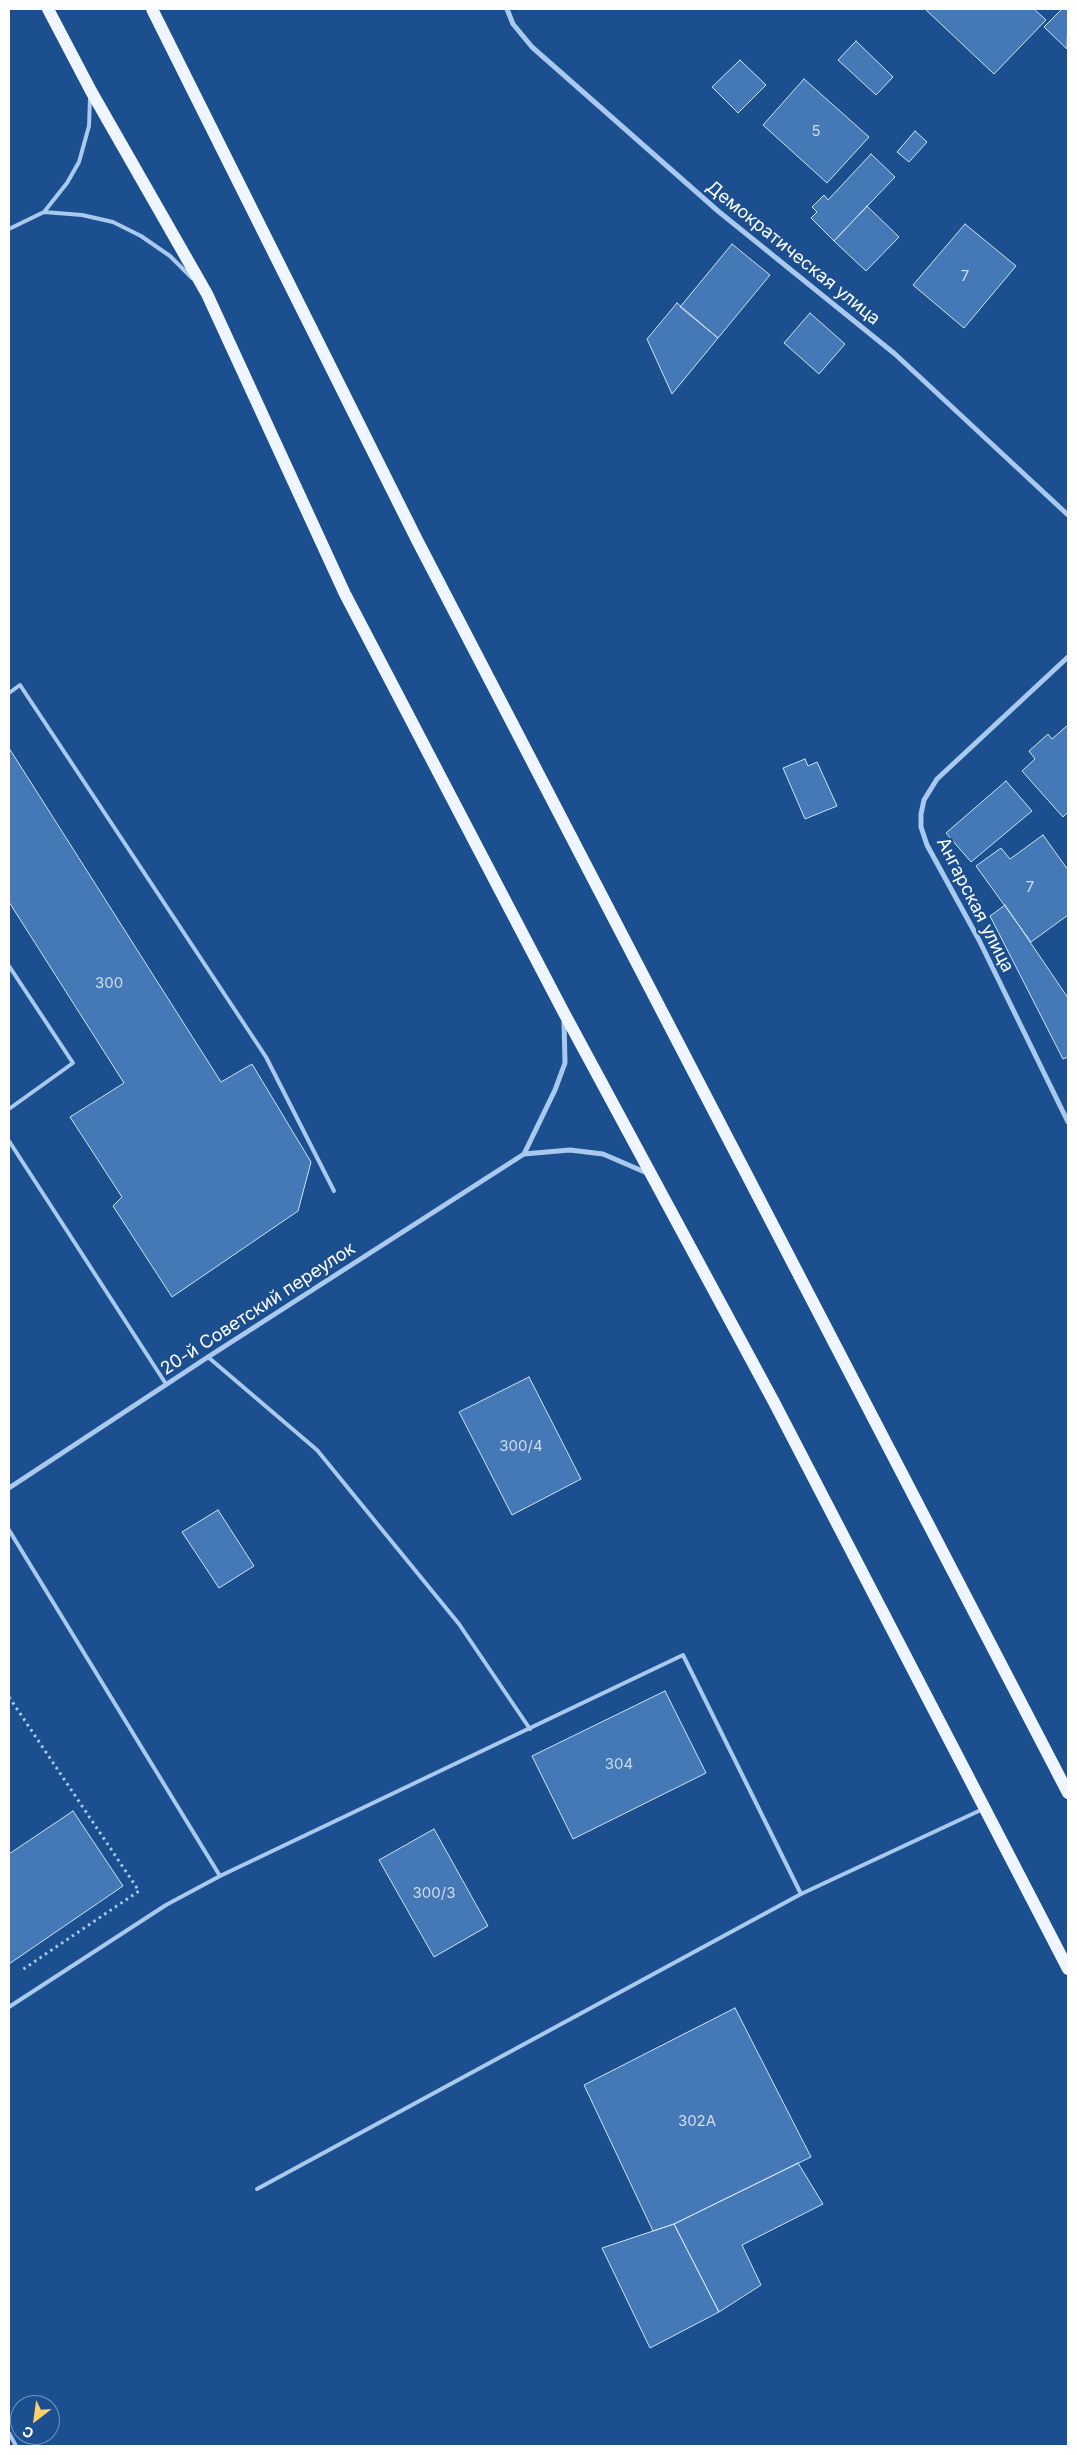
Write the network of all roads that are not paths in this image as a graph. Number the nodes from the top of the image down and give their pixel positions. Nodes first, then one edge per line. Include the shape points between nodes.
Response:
1 (48, 9) edge
2 (152, 9) edge
3 (507, 9) edge
4 (91, 91) junction
5 (44, 212) junction
6 (9, 230) edge
7 (207, 294) junction
8 (1068, 515) edge
9 (1068, 657) edge
10 (9, 693) edge
11 (9, 966) edge
12 (563, 1010) junction
13 (9, 1109) edge
14 (1068, 1122) edge
15 (9, 1141) edge
16 (524, 1154) junction
17 (655, 1176) junction
18 (334, 1191) dead end
19 (208, 1357) junction
20 (166, 1384) junction
21 (9, 1488) edge
22 (9, 1530) edge
23 (530, 1729) junction
24 (1068, 1793) edge
25 (985, 1808) junction
26 (220, 1876) junction
27 (801, 1894) junction
28 (1068, 1969) edge
29 (9, 2007) edge
30 (257, 2188) dead end
31 (9, 2433) edge
32 (16, 2446) edge

1 - 4 main road
2 - 24 main road via 417,540
3 - 8 street, Демократическая улица via 513,24 532,47 718,211 894,354
4 - 5 lane via 89,126 78,162 67,184
4 - 7 main road
5 - 6 lane
5 - 7 lane via 114,222 170,256
7 - 12 main road via 345,594
9 - 14 street, Ангарская улица via 937,778 924,800 921,827 927,845 979,940
10 - 18 lane via 20,685 266,1058
11 - 13 lane via 73,1063
12 - 16 street via 565,1063 556,1090
12 - 17 main road
15 - 20 lane
16 - 17 street via 570,1150 603,1154
16 - 19 street, 20-й Советский переулок
17 - 25 main road
19 - 20 street, 20-й Советский переулок
19 - 23 lane via 317,1450 459,1624
20 - 21 street, 20-й Советский переулок
22 - 26 lane
23 - 26 lane
23 - 27 lane via 683,1655
25 - 27 lane
25 - 28 main road
26 - 29 lane via 166,1905
27 - 30 lane
31 - 32 lane

